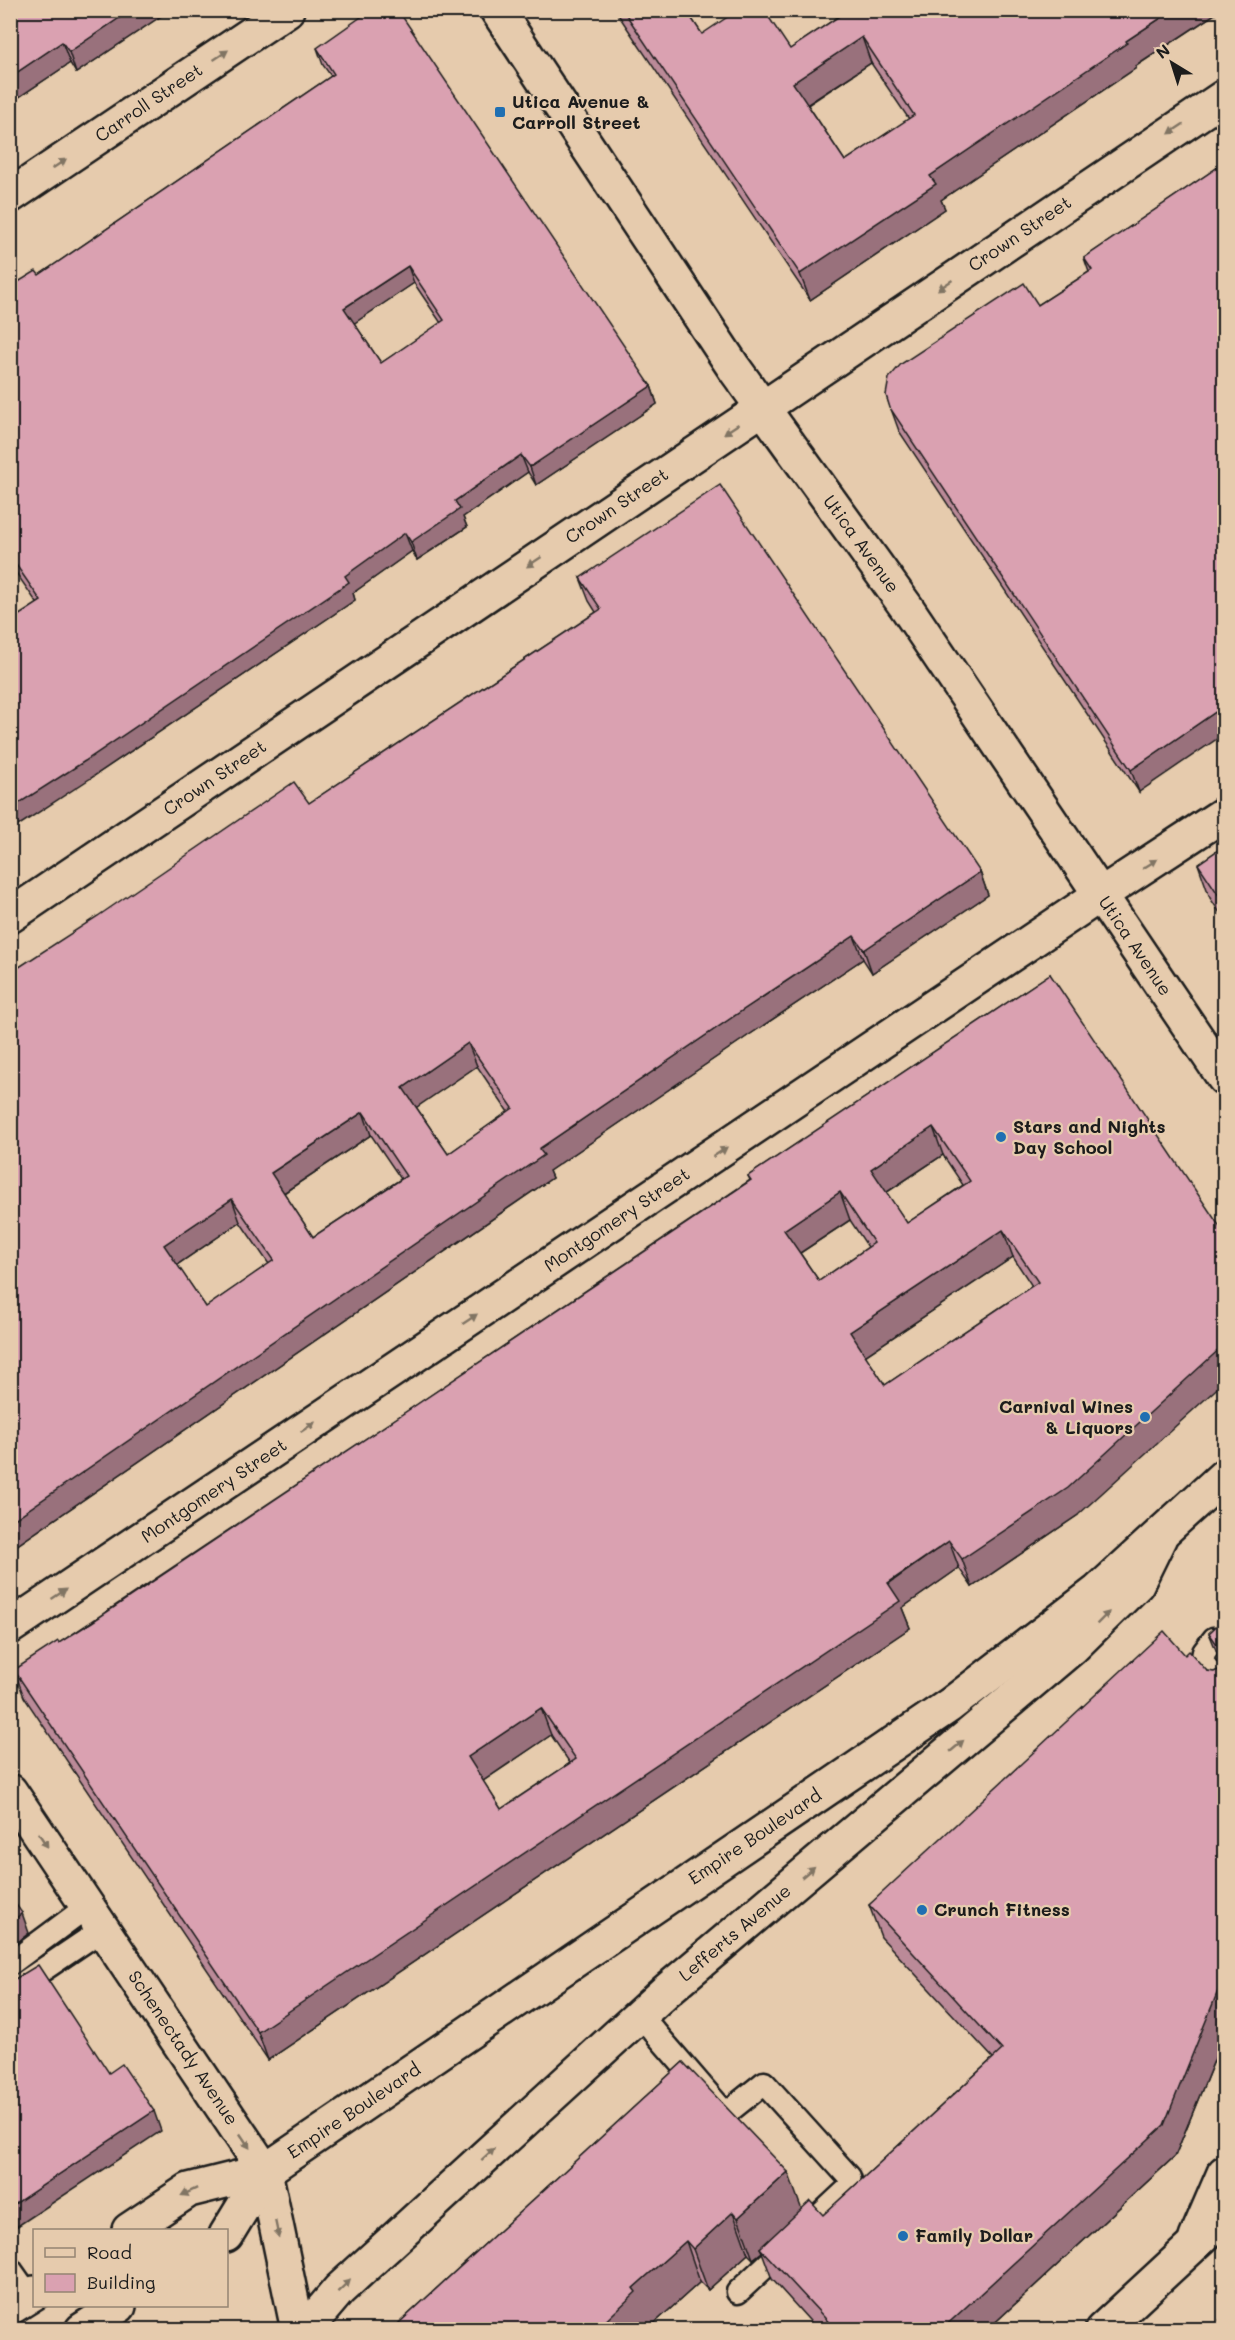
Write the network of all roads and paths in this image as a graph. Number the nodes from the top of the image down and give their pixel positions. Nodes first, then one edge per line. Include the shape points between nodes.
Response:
1 (287, 10) edge
2 (497, 10) edge
3 (1224, 97) edge
4 (10, 196) edge
5 (762, 408) junction
6 (1224, 814) edge
7 (1100, 895) junction
8 (10, 916) edge
9 (1224, 1078) edge
10 (1224, 1476) edge
11 (1160, 1537) junction
12 (10, 1627) edge
13 (1214, 1639) edge
14 (1224, 1690) edge
15 (10, 1791) edge
16 (96, 1918) junction
17 (10, 1964) edge
18 (10, 1992) edge
19 (640, 2015) junction
20 (266, 2171) junction
21 (1224, 2173) edge
22 (1224, 2217) edge
23 (130, 2229) edge
24 (228, 2232) edge
25 (1192, 2248) junction
26 (10, 2269) edge
27 (738, 2292) dead end
28 (25, 2299) edge
29 (117, 2307) edge
30 (82, 2330) edge
31 (298, 2330) edge
32 (305, 2330) edge
33 (1102, 2330) edge

4 -> 1 street, Carroll Street
2 - 5 street, Utica Avenue
3 -> 5 street, Crown Street
5 - 7 street, Utica Avenue via 907,608
5 -> 8 street, Crown Street
7 -> 6 street, Montgomery Street
7 - 9 street, Utica Avenue
12 -> 7 street, Montgomery Street
10 - 11 street, Empire Boulevard
19 -> 11 street, Lefferts Avenue via 1072,1648 1137,1584
11 - 20 street, Empire Boulevard via 1098,1591 950,1705
13 - 14 lane via 1202,1662
15 -> 16 street, Schenectady Avenue
16 - 17 lane
16 - 18 lane
16 -> 20 street, Schenectady Avenue
19 - 27 lane via 726,2113 764,2083 769,2086 852,2184
32 -> 19 street, Lefferts Avenue via 339,2290
20 -> 23 street, Empire Boulevard via 189,2190
20 - 24 street, Empire Boulevard
20 -> 31 street, Schenectady Avenue
21 - 25 street
22 - 25 street
25 - 33 street
26 - 28 lane
29 - 30 street

